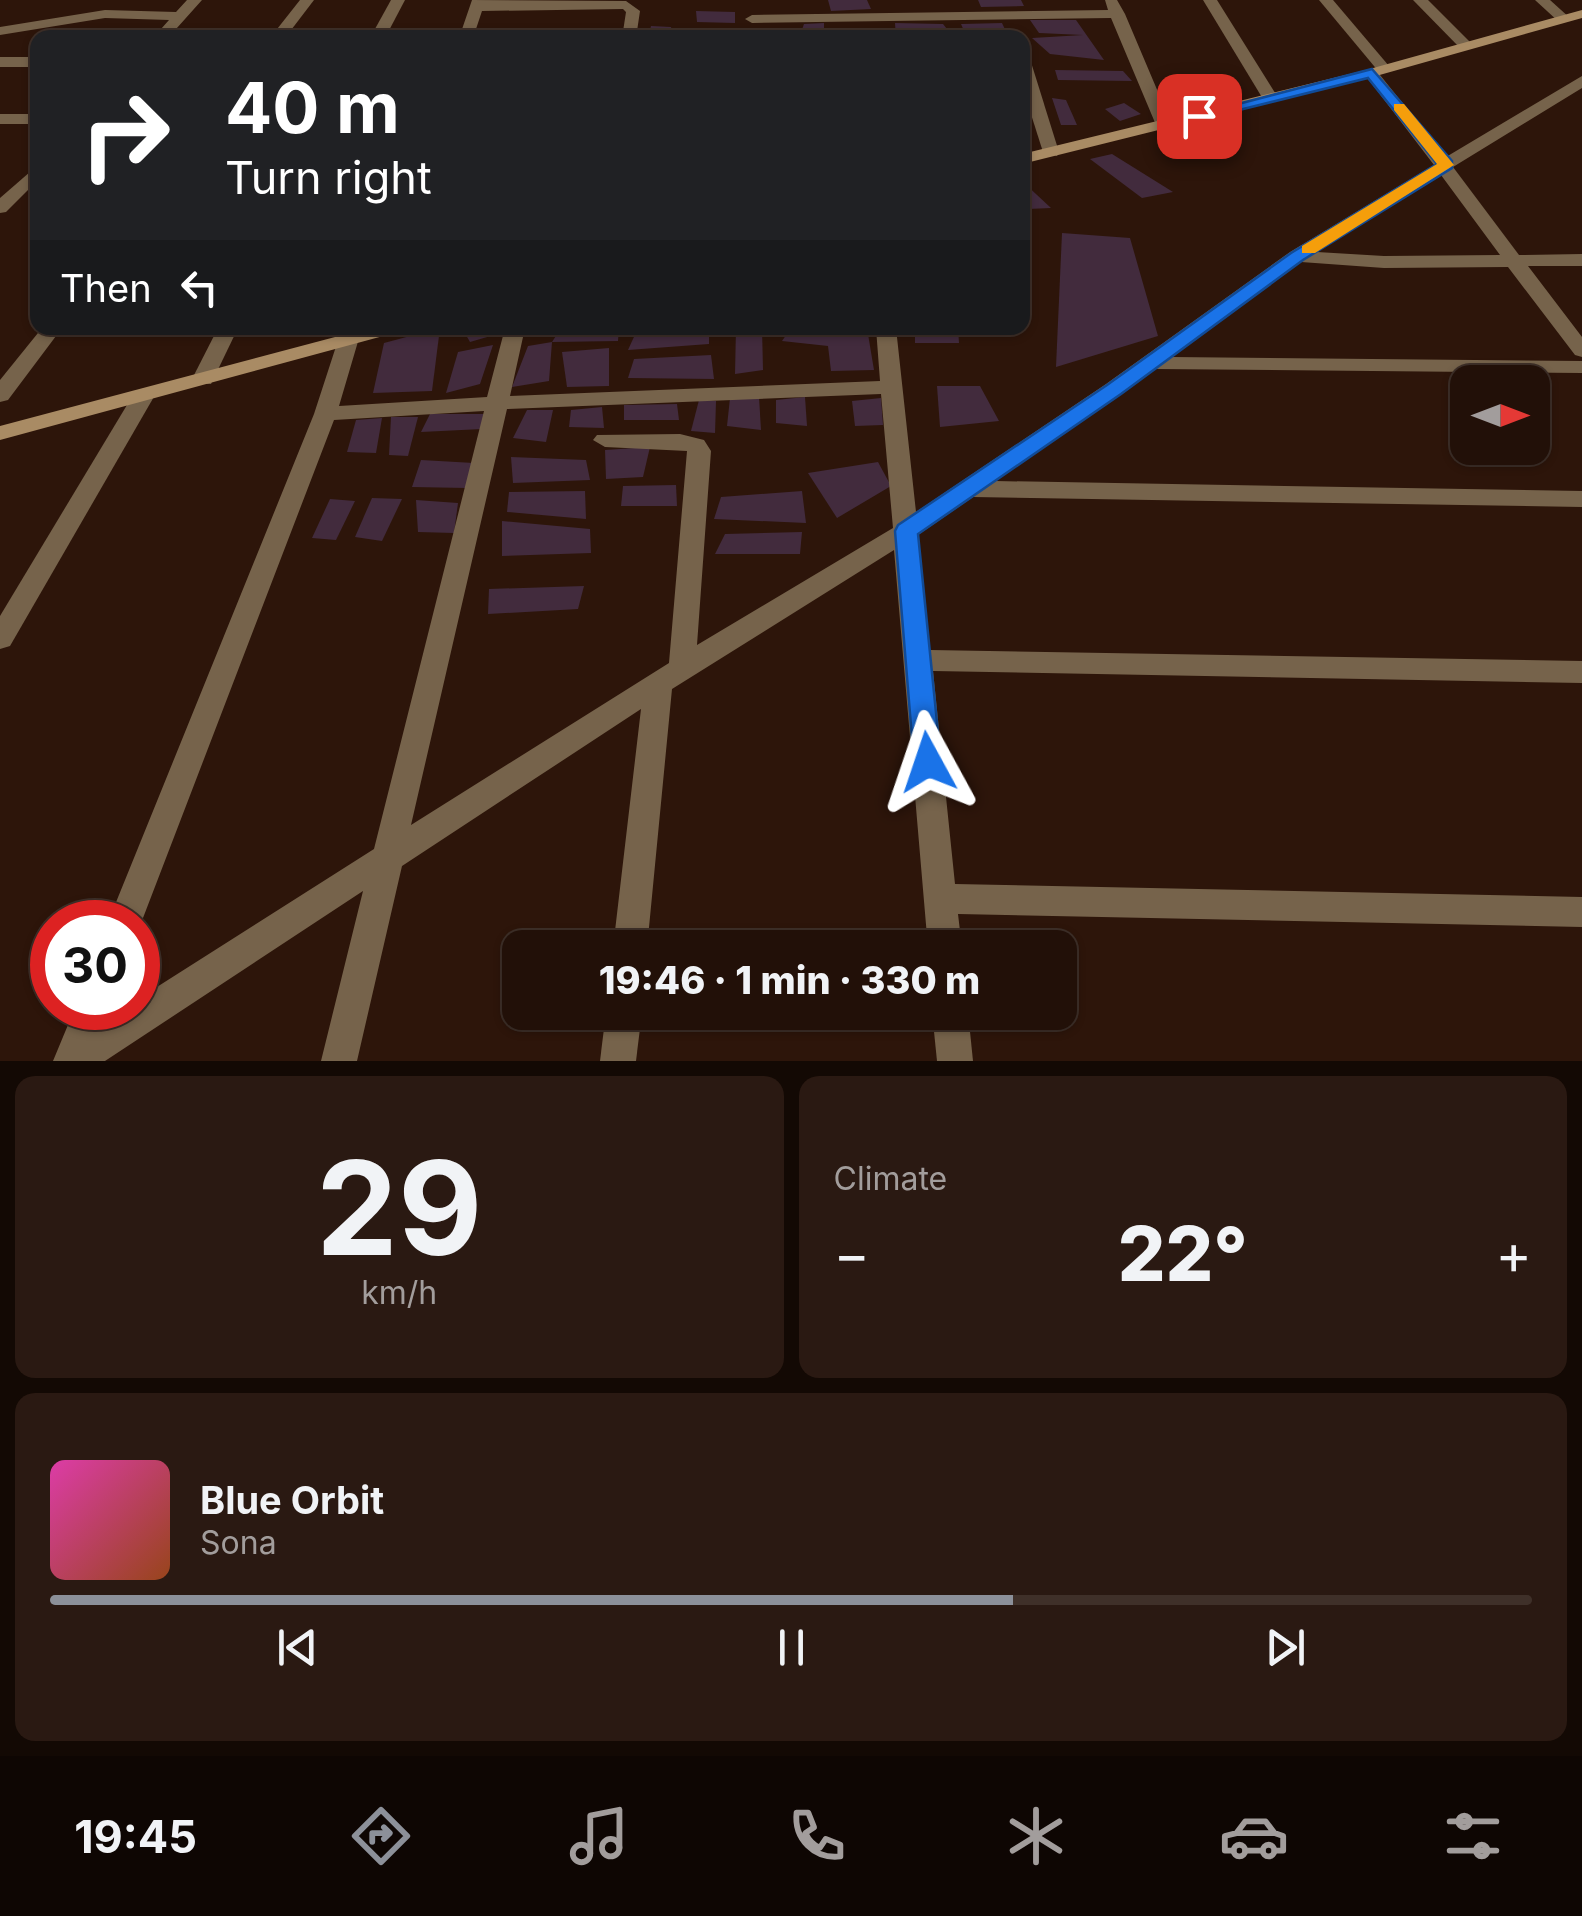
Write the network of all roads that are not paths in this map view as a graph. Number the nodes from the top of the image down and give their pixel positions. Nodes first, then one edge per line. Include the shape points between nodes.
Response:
1 (195, 0) edge
2 (307, 0) edge
3 (398, 0) edge
4 (752, 0) edge
5 (1210, 0) edge
6 (1326, 0) edge
7 (1420, 0) edge
8 (1542, 0) edge
9 (612, 2) edge
10 (478, 4) edge
11 (1114, 7) edge
12 (1582, 14) edge
13 (178, 16) junction
14 (1009, 16) junction
15 (879, 18) junction
16 (752, 19) junction
17 (1564, 19) junction
18 (167, 30) edge
19 (284, 30) edge
20 (381, 30) edge
21 (469, 30) edge
22 (630, 30) edge
23 (751, 30) edge
24 (881, 30) edge
25 (1013, 30) edge
26 (0, 31) edge
27 (1466, 46) junction
28 (0, 62) edge
29 (30, 62) edge
30 (1378, 72) junction
31 (1582, 80) edge
32 (1030, 85) edge
33 (1270, 96) junction
34 (0, 119) edge
35 (30, 119) edge
36 (1164, 125) junction
37 (1051, 152) junction
38 (1030, 157) edge
39 (1446, 165) junction
40 (0, 184) edge
41 (30, 184) edge
42 (0, 208) edge
43 (1297, 256) junction
44 (1582, 260) edge
45 (1512, 261) junction
46 (47, 335) edge
47 (224, 335) edge
48 (346, 335) edge
49 (349, 335) edge
50 (513, 335) edge
51 (886, 335) edge
52 (1582, 350) edge
53 (1150, 363) junction
54 (1582, 366) edge
55 (202, 379) junction
56 (890, 388) junction
57 (0, 395) edge
58 (144, 395) junction
59 (496, 403) junction
60 (325, 414) junction
61 (0, 433) edge
62 (605, 440) dead end
63 (967, 489) junction
64 (1582, 499) edge
65 (906, 531) junction
66 (0, 640) edge
67 (918, 660) junction
68 (1582, 672) edge
69 (670, 676) junction
70 (390, 856) junction
71 (940, 899) junction
72 (134, 900) edge
73 (1582, 912) edge
74 (633, 930) edge
75 (943, 930) edge
76 (84, 1030) edge
77 (622, 1030) edge
78 (951, 1030) edge
79 (72, 1061) edge
80 (339, 1061) edge
81 (618, 1061) edge
82 (954, 1061) edge

1 - 13 street
2 - 19 street
3 - 20 street
4 - 16 street
5 - 33 street
6 - 30 street
7 - 27 street
8 - 17 street
9 - 10 street
9 - 22 street via 633,8
10 - 21 street
11 - 14 street
11 - 36 street
12 - 17 street
13 - 18 street
13 - 26 street via 105,14
14 - 15 street
14 - 25 street
15 - 16 street
15 - 24 street
16 - 23 street
17 - 27 street
27 - 30 street
28 - 29 street
30 - 33 street
30 - 39 street
31 - 39 street
32 - 37 street
33 - 36 street
34 - 35 street
36 - 37 street
37 - 38 street
39 - 43 street
39 - 45 street
40 - 41 street
41 - 42 street
43 - 45 street
43 - 53 street
44 - 45 street
45 - 52 street
46 - 57 street
47 - 55 street
48 - 55 street
49 - 60 street
50 - 59 street
51 - 56 street
53 - 54 street
53 - 63 street
55 - 58 street
56 - 59 street
56 - 65 street
58 - 61 street
58 - 66 street
59 - 60 street
59 - 70 street
60 - 72 street
62 - 69 street via 680,441 699,451
63 - 64 street
63 - 65 street
65 - 67 street
65 - 69 street
67 - 68 street
67 - 71 street
69 - 70 street
69 - 74 street
70 - 79 street
70 - 80 street
71 - 73 street
71 - 75 street
76 - 79 street
77 - 81 street
78 - 82 street

